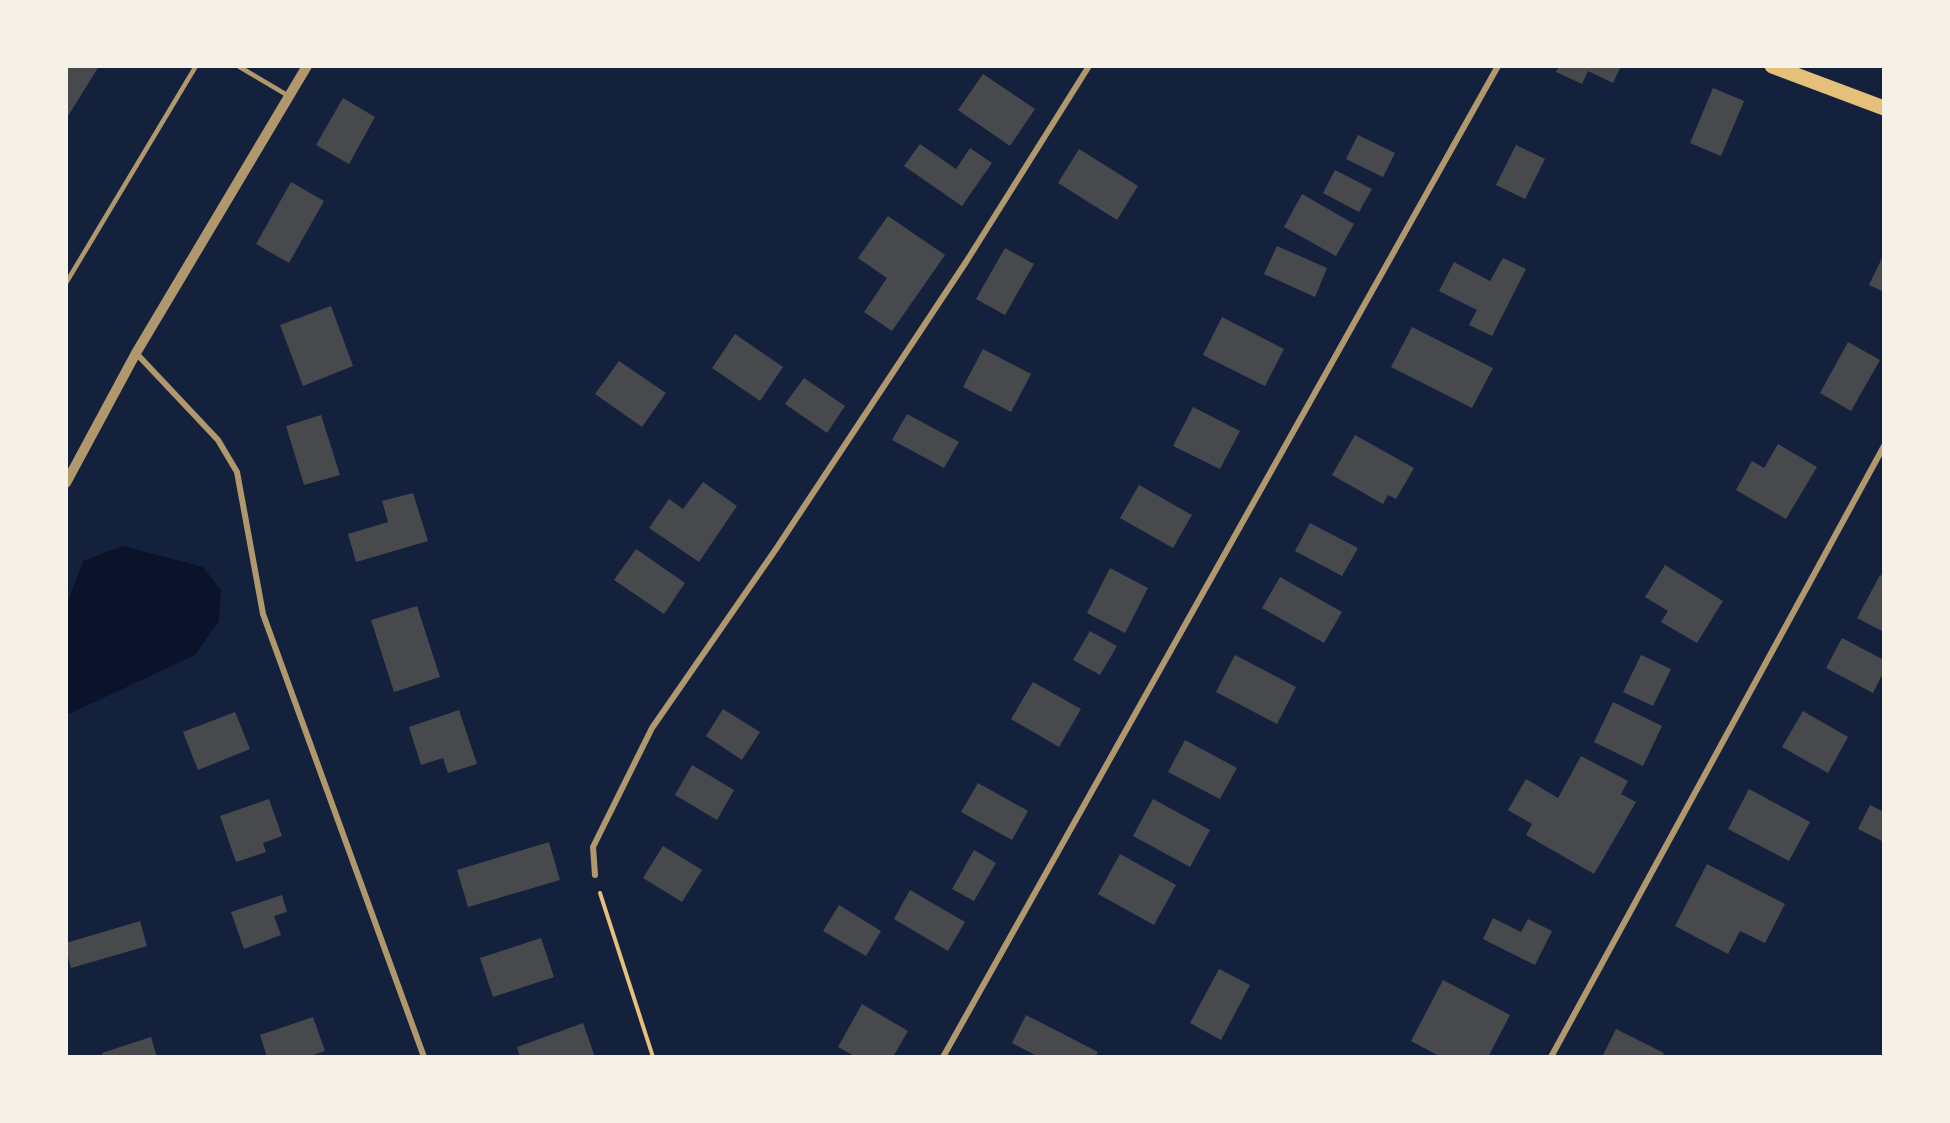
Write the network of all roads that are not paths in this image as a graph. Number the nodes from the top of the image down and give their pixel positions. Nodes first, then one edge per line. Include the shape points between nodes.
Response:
1 (196, 66) edge
2 (238, 66) edge
3 (307, 66) edge
4 (1089, 66) edge
5 (1498, 66) edge
6 (1772, 66) edge
7 (290, 97) junction
8 (1884, 108) edge
9 (66, 283) edge
10 (136, 352) junction
11 (1884, 446) edge
12 (68, 477) edge
13 (595, 875) road end
14 (424, 1057) edge
15 (943, 1057) edge
16 (1551, 1057) edge

1 - 9 lane
2 - 7 lane
3 - 7 street
4 - 13 street via 966,262 652,728 593,847
5 - 15 street
6 - 8 main road
7 - 10 street
10 - 12 street
10 - 14 street via 218,440 237,472 263,614
11 - 16 street

